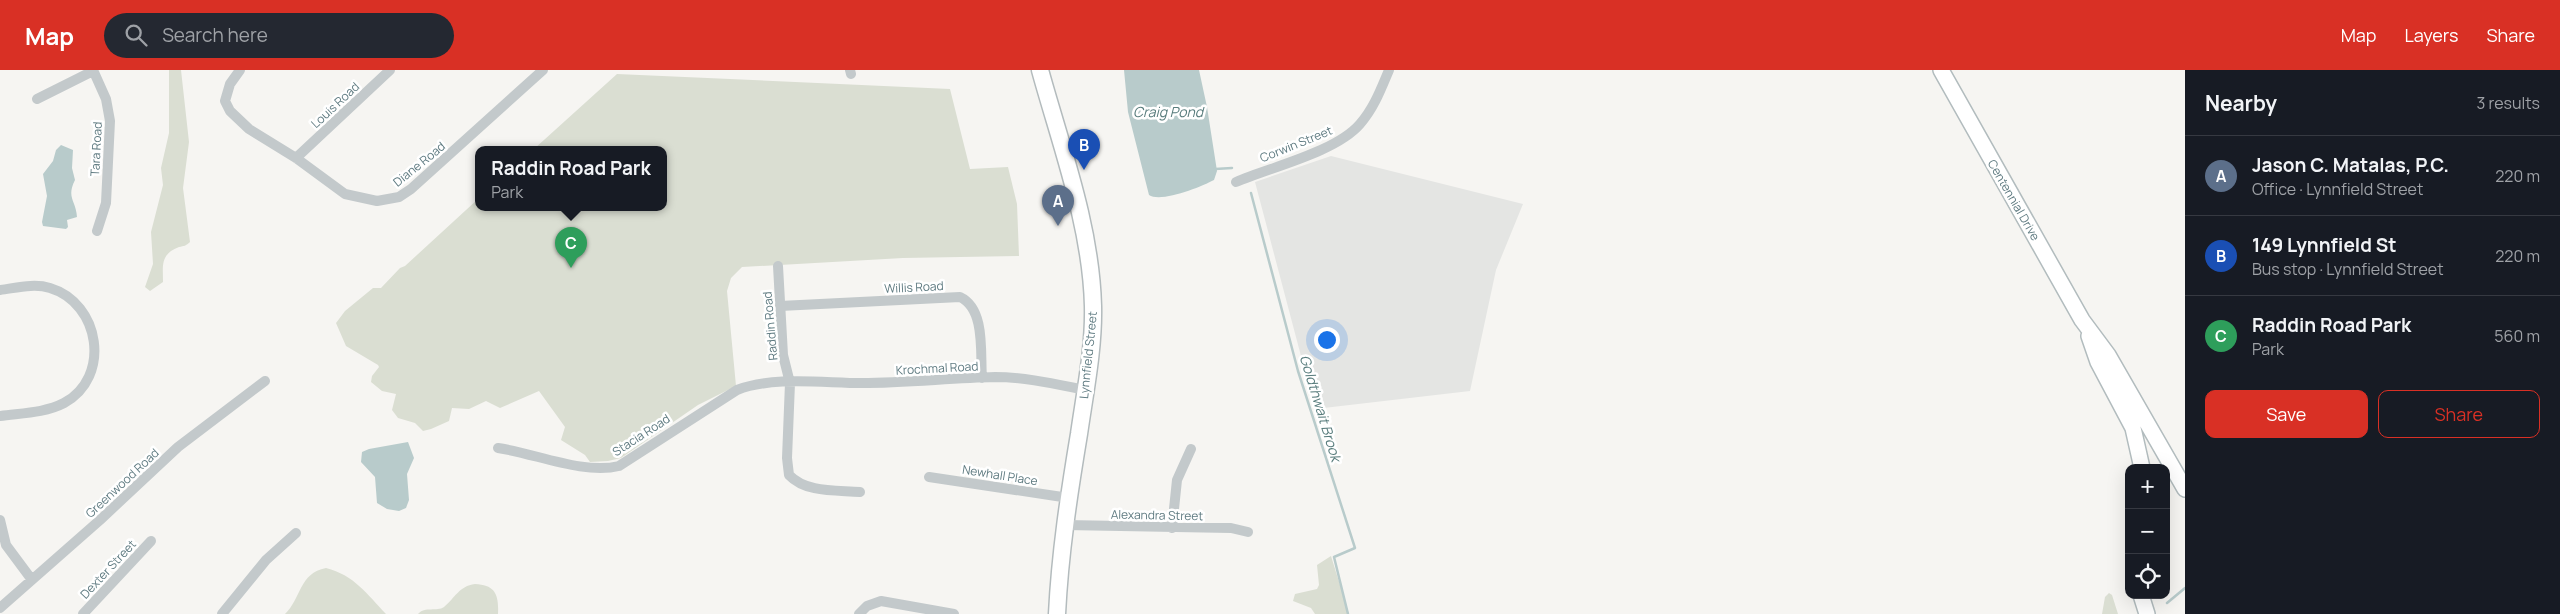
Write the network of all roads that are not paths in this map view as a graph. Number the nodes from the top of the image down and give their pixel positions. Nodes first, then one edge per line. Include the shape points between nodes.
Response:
1 (240, 70) edge
2 (390, 70) edge
3 (543, 70) edge
4 (1040, 70) edge
5 (1389, 70) edge
6 (1941, 70) edge
7 (93, 71) edge
8 (38, 99) dead end
9 (296, 158) junction
10 (1236, 182) dead end
11 (97, 232) dead end
12 (778, 266) dead end
13 (0, 290) edge
14 (780, 306) junction
15 (2088, 330) junction
16 (982, 378) junction
17 (265, 381) dead end
18 (790, 383) junction
19 (1085, 390) junction
20 (0, 416) edge
21 (498, 448) dead end
22 (1191, 448) dead end
23 (2141, 464) edge
24 (929, 477) dead end
25 (2185, 489) edge
26 (860, 492) dead end
27 (1069, 498) junction
28 (0, 520) edge
29 (1065, 525) junction
30 (1172, 528) junction
31 (1248, 532) dead end
32 (296, 533) dead end
33 (151, 541) dead end
34 (32, 580) junction
35 (2142, 599) edge
36 (0, 608) edge
37 (83, 614) edge
38 (222, 614) edge
39 (859, 614) edge
40 (954, 614) edge
41 (1057, 614) edge
42 (2147, 614) edge

1 - 9 street, Diane Road via 230,84 225,101 230,111 249,129
2 - 9 street, Louis Road
3 - 9 street, Diane Road via 428,176 399,197 376,201 355,198
4 - 19 main road, Lynnfield Street via 1081,218 1091,276 1093,324
5 - 10 street, Corwin Street via 1368,113 1342,139
6 - 15 street, Centennial Drive
7 - 8 street
7 - 11 street, Tara Road via 106,99 110,122 106,203
12 - 14 street, Raddin Road
13 - 20 street via 32,286 50,288 66,295 85,315 95,340 95,358 89,375 65,402 49,409
14 - 16 street, Willis Road via 960,297 972,304 975,311
14 - 18 street, Raddin Road via 783,355
15 - 23 street, Centennial Drive via 2092,350 2133,428
15 - 25 street, Centennial Drive via 2108,355
16 - 18 street, Krochmal Road
16 - 19 street, Krochmal Road via 1026,379
17 - 34 street, Greenwood Road via 178,447
18 - 21 street, Stacia Road via 760,383 737,390 618,466 608,469 586,468
18 - 26 street, Raddin Road via 787,458 790,475 800,484 814,488
19 - 27 main road, Lynnfield Street
22 - 30 street via 1177,480
24 - 27 street, Newhall Place
27 - 29 main road, Lynnfield Street
28 - 34 street via 6,545
29 - 30 street, Alexandra Street
29 - 41 main road, Lynnfield Street
30 - 31 street, Alexandra Street via 1231,528
32 - 38 street via 266,560
33 - 37 street, Dexter Street
34 - 36 street, Greenwood Road
35 - 42 street
39 - 40 street via 867,606 881,602

